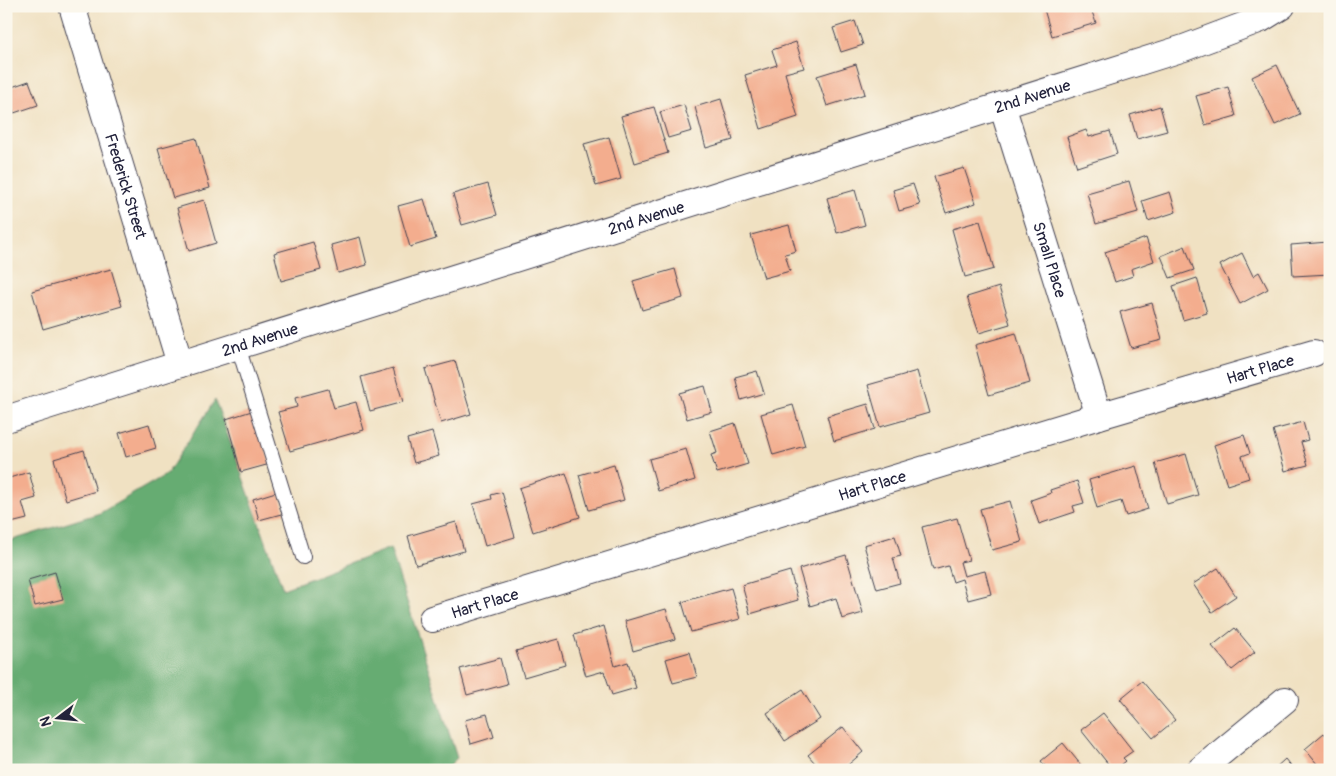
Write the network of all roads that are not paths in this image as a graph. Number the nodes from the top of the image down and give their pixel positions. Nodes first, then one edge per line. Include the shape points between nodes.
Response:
1 (72, 6) edge
2 (1282, 6) edge
3 (1002, 105) junction
4 (238, 346) junction
5 (1314, 353) dead end
6 (180, 364) junction
7 (1099, 416) junction
8 (6, 419) edge
9 (303, 557) dead end
10 (432, 619) dead end
11 (1285, 700) dead end
12 (1200, 770) edge

1 - 6 street, Frederick Street
2 - 3 street, 2nd Avenue via 1261,19 1184,48
3 - 4 street, 2nd Avenue
3 - 7 street, Small Place
4 - 6 street, 2nd Avenue
4 - 9 lane
5 - 7 street, Hart Place
6 - 8 street, 2nd Avenue
7 - 10 street, Hart Place
11 - 12 street

